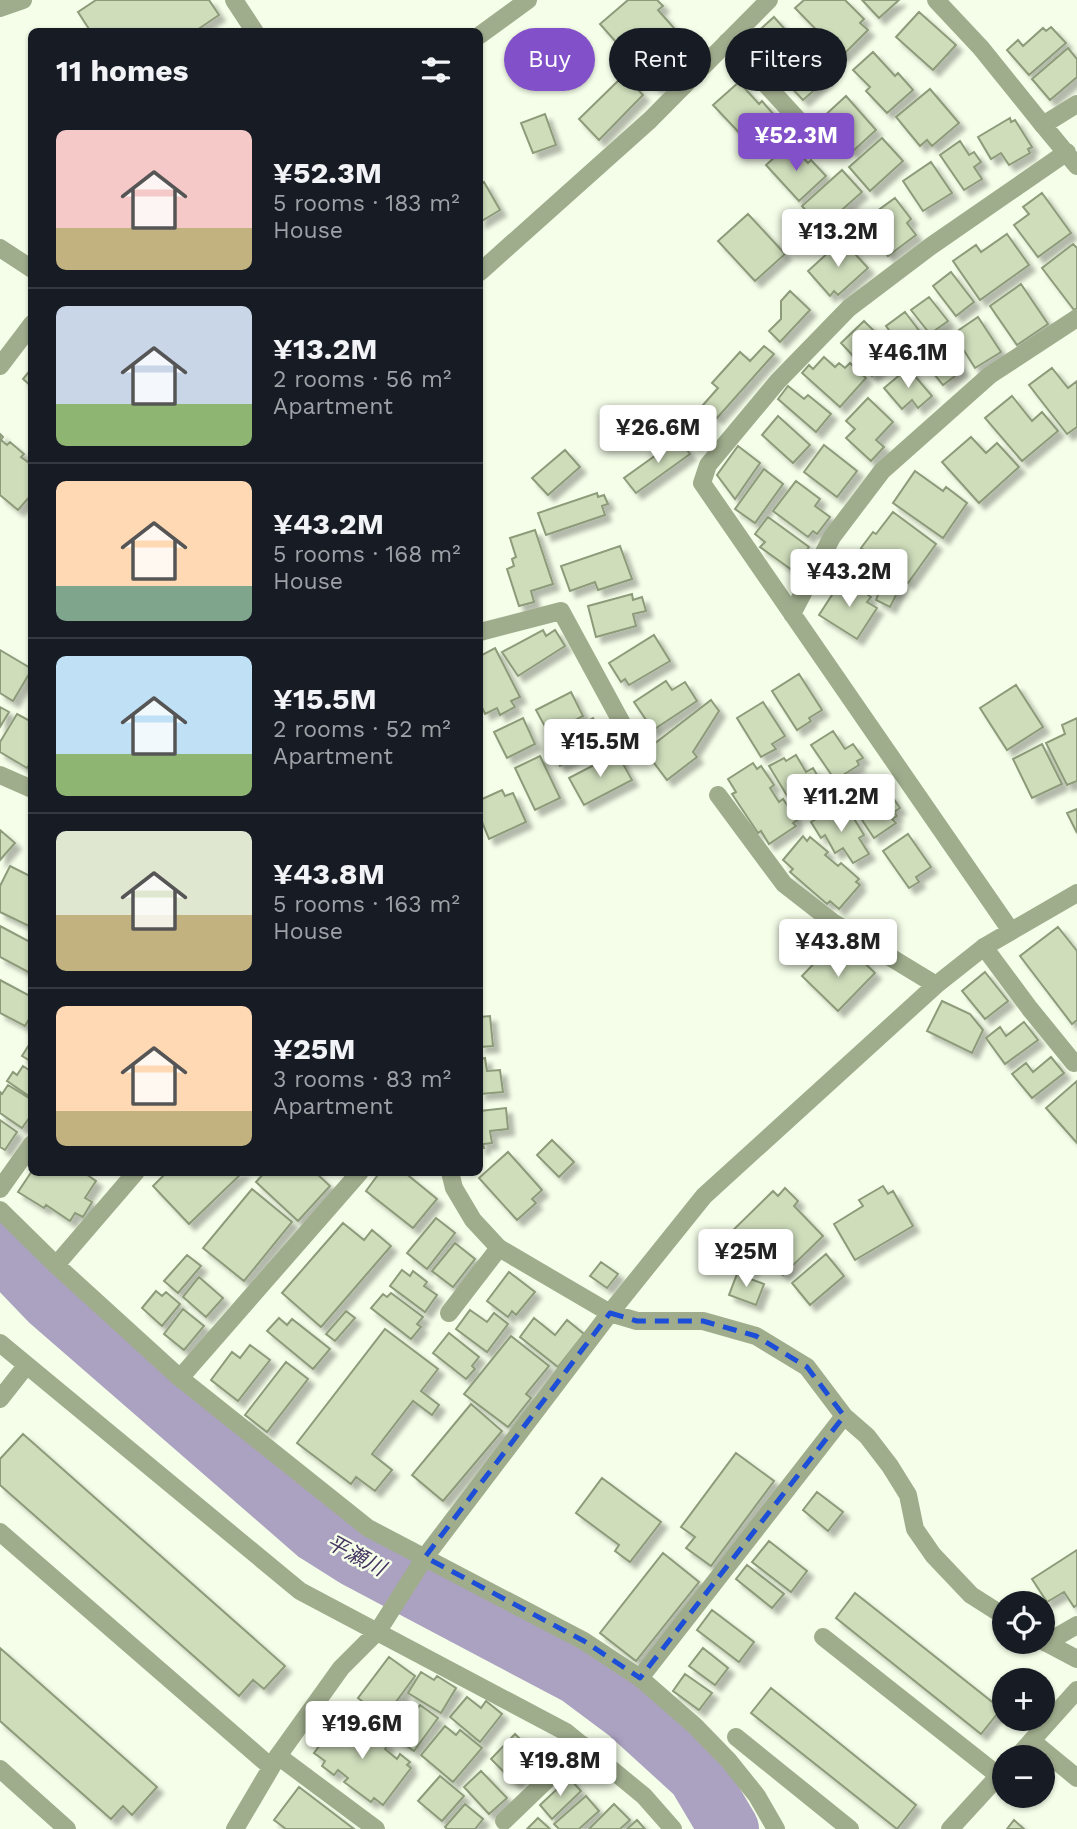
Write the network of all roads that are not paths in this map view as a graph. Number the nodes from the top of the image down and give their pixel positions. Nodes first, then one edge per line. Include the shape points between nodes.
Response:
1 (23, 0) edge
2 (234, 0) edge
3 (528, 0) edge
4 (769, 0) edge
5 (936, 0) edge
6 (0, 8) edge
7 (252, 28) edge
8 (741, 28) edge
9 (483, 33) edge
10 (725, 44) edge
11 (772, 91) edge
12 (1077, 104) edge
13 (802, 124) dead end
14 (1043, 125) junction
15 (1072, 159) edge
16 (0, 248) edge
17 (28, 266) edge
18 (483, 269) edge
19 (1077, 318) edge
20 (28, 329) edge
21 (0, 366) edge
22 (792, 614) junction
23 (483, 631) edge
24 (624, 727) dead end
25 (0, 775) edge
26 (28, 787) edge
27 (718, 795) dead end
28 (1077, 892) edge
29 (1011, 931) junction
30 (984, 947) junction
31 (936, 985) junction
32 (1074, 1063) dead end
33 (28, 1150) edge
34 (133, 1176) edge
35 (357, 1176) edge
36 (451, 1176) edge
37 (0, 1189) edge
38 (0, 1210) edge
39 (499, 1248) junction
40 (56, 1265) junction
41 (449, 1313) dead end
42 (610, 1313) junction
43 (0, 1343) edge
44 (26, 1366) junction
45 (180, 1378) junction
46 (0, 1399) edge
47 (844, 1416) junction
48 (0, 1532) edge
49 (423, 1561) junction
50 (992, 1608) edge
51 (1077, 1625) edge
52 (381, 1626) junction
53 (823, 1637) dead end
54 (1055, 1637) edge
55 (1055, 1647) edge
56 (1077, 1659) edge
57 (640, 1678) junction
58 (1077, 1690) edge
59 (736, 1737) dead end
60 (1032, 1741) junction
61 (583, 1745) junction
62 (1028, 1745) edge
63 (275, 1762) junction
64 (992, 1765) edge
65 (0, 1769) edge
66 (1077, 1778) edge
67 (992, 1784) edge
68 (504, 1822) dead end
69 (242, 1827) edge
70 (67, 1829) edge
71 (376, 1829) edge
72 (673, 1829) edge
73 (776, 1829) edge
74 (850, 1829) edge
75 (950, 1829) edge

1 - 6 street
2 - 7 street
3 - 9 street
4 - 8 street
5 - 14 street
10 - 18 street via 650,120
11 - 13 street
12 - 14 street
14 - 15 street
15 - 22 street via 931,246 849,308 708,465 702,483
16 - 17 street
19 - 22 street via 990,376 882,471 832,537
20 - 21 street
22 - 29 street
23 - 24 street via 561,611
25 - 26 street
27 - 31 street via 784,884 834,923
28 - 29 street
29 - 30 street
30 - 31 street
30 - 32 street
31 - 42 street via 705,1196
33 - 37 street
34 - 40 street
35 - 45 street
36 - 39 street via 473,1220
38 - 40 street
39 - 41 street
39 - 42 street
40 - 45 street
42 - 47 street via 637,1321 704,1321 756,1336 807,1367
42 - 49 street
43 - 44 street
44 - 46 street
44 - 52 street via 300,1591
45 - 49 street via 368,1528
47 - 50 street via 890,1466 908,1495 915,1529 933,1555 971,1595
47 - 57 street
48 - 63 street
49 - 52 street
49 - 57 street via 584,1641
51 - 54 street
52 - 61 street
52 - 63 street via 341,1668
53 - 64 street
55 - 56 street
57 - 73 street via 729,1761
58 - 60 street
59 - 74 street
60 - 62 street
60 - 66 street
61 - 68 street
61 - 72 street via 644,1796
63 - 69 street
63 - 71 street
65 - 70 street
67 - 75 street

